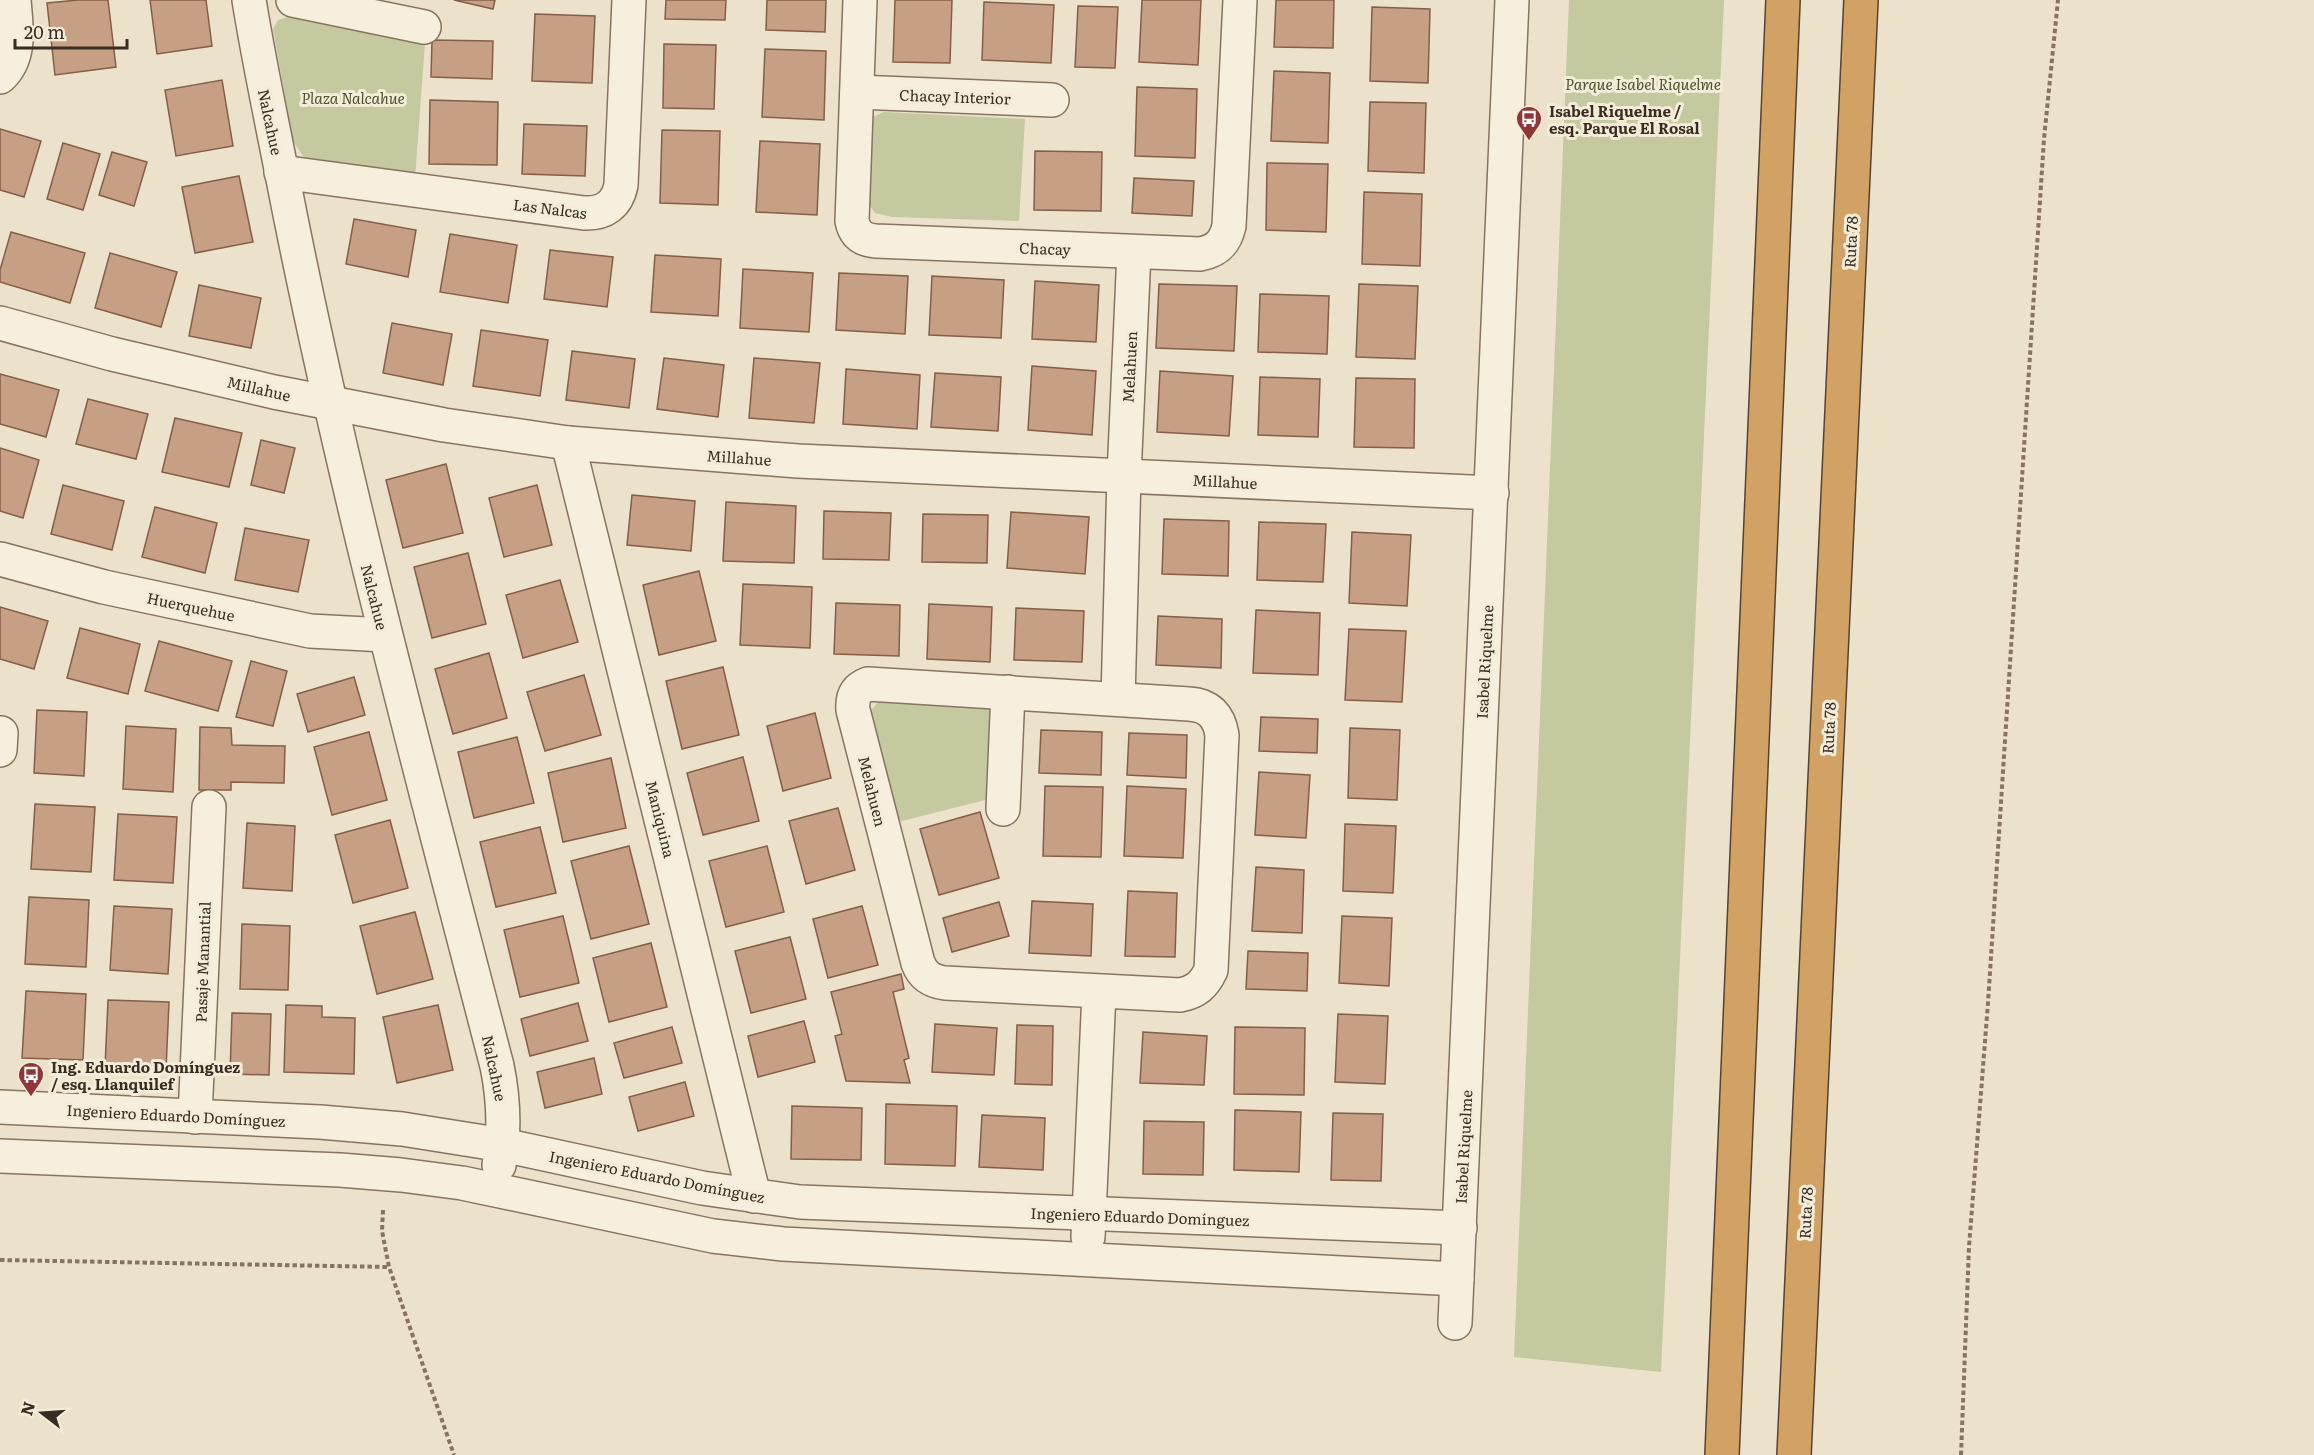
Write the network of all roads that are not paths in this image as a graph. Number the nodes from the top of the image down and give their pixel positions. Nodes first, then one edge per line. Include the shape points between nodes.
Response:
1 (14, 0) edge
2 (249, 0) edge
3 (293, 0) edge
4 (629, 0) edge
5 (860, 0) edge
6 (1240, 0) edge
7 (1512, 0) edge
8 (1783, 0) edge
9 (1861, 0) edge
10 (424, 27) dead end
11 (1, 76) edge
12 (857, 92) junction
13 (1052, 100) dead end
14 (281, 172) junction
15 (1134, 252) junction
16 (0, 323) edge
17 (329, 403) junction
18 (568, 443) junction
19 (1124, 476) junction
20 (1492, 493) junction
21 (0, 559) edge
22 (385, 635) junction
23 (1008, 692) junction
24 (1118, 699) junction
25 (208, 807) dead end
26 (1003, 810) dead end
27 (1099, 992) junction
28 (0, 1107) edge
29 (195, 1117) junction
30 (503, 1145) junction
31 (0, 1156) edge
32 (494, 1191) junction
33 (754, 1196) junction
34 (1089, 1215) junction
35 (1460, 1228) junction
36 (1087, 1260) junction
37 (1457, 1279) junction
38 (1455, 1323) dead end
39 (1722, 1455) edge
40 (1794, 1455) edge

1 - 11 street via 15,49 9,68
2 - 14 street, Nalcahue
3 - 10 street
4 - 14 street, Las Nalcas via 621,185 616,200 603,211 584,213
5 - 12 street, Chacay
6 - 15 street, Chacay via 1227,236 1216,249 1200,254
7 - 20 street, Isabel Riquelme
8 - 39 highway
9 - 40 highway, Ruta 78
12 - 13 street, Chacay Interior
12 - 15 street, Chacay via 852,221 862,238
14 - 17 street, Nalcahue
15 - 19 street, Melahuen
16 - 17 street, Millahue via 185,372
17 - 18 street, Millahue
17 - 22 street, Nalcahue
18 - 19 street, Millahue via 798,461
18 - 33 street, Maniquina
19 - 20 street, Millahue
19 - 24 street, Melahuen
20 - 35 street, Isabel Riquelme
21 - 22 street, Huerquehue via 104,587 310,632
22 - 30 street, Nalcahue via 497,1066
23 - 24 street, Melahuen
23 - 26 street
23 - 27 street, Melahuen via 868,684 854,694 853,710 918,963 925,975 936,981
24 - 27 street, Melahuen via 1199,705 1212,712 1220,726 1211,970 1196,990 1180,995
25 - 29 street, Pasaje Manantial
27 - 34 street
28 - 29 street, Ingeniero Eduardo Domínguez
29 - 30 street, Ingeniero Eduardo Domínguez via 362,1125
30 - 32 street, Nalcahue
30 - 33 street, Ingeniero Eduardo Domínguez
31 - 32 street via 384,1173
32 - 36 street via 741,1240
33 - 34 street, Ingeniero Eduardo Domínguez
34 - 35 street, Ingeniero Eduardo Domínguez
34 - 36 street
35 - 37 street, Isabel Riquelme
36 - 37 street
37 - 38 street, Isabel Riquelme

